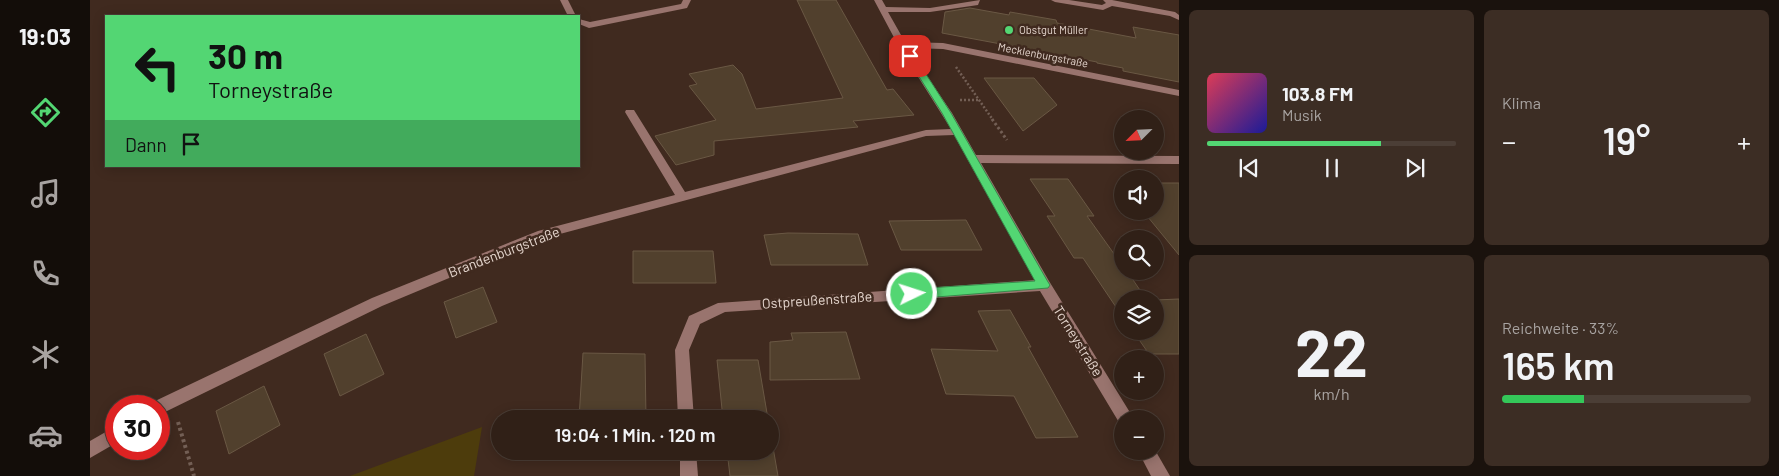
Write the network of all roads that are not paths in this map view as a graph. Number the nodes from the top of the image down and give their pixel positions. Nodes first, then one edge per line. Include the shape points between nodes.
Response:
1 (564, 0) edge
2 (687, 0) edge
3 (878, 0) edge
4 (976, 0) edge
5 (1055, 0) edge
6 (1109, 2) edge
7 (1137, 4) edge
8 (1179, 7) edge
9 (883, 9) junction
10 (572, 15) edge
11 (1176, 16) edge
12 (580, 21) edge
13 (902, 44) junction
14 (1179, 93) edge
15 (630, 112) dead end
16 (957, 132) junction
17 (973, 159) junction
18 (1179, 160) edge
19 (682, 197) junction
20 (1044, 285) junction
21 (170, 401) edge
22 (685, 410) edge
23 (1120, 410) edge
24 (105, 441) edge
25 (90, 450) edge
26 (688, 460) edge
27 (1151, 460) edge
28 (689, 476) edge
29 (1161, 476) edge

1 - 10 street
2 - 12 street via 684,6 596,24
3 - 9 street, Torneystraße
4 - 9 street via 975,3 930,10
5 - 6 street via 1103,8
6 - 7 street
7 - 11 street
8 - 11 street via 1175,7
9 - 13 street, Torneystraße
13 - 14 street, Mecklenburgstraße via 943,46
13 - 16 street, Torneystraße
15 - 19 street
16 - 17 street, Torneystraße
16 - 19 street, Brandenburgstraße via 926,133
17 - 18 street
17 - 20 street, Torneystraße
19 - 21 street, Brandenburgstraße via 542,234 378,302
20 - 22 street, Ostpreußenstraße via 723,307 694,320 682,350
20 - 23 street, Torneystraße
24 - 25 street
26 - 28 street
27 - 29 street

